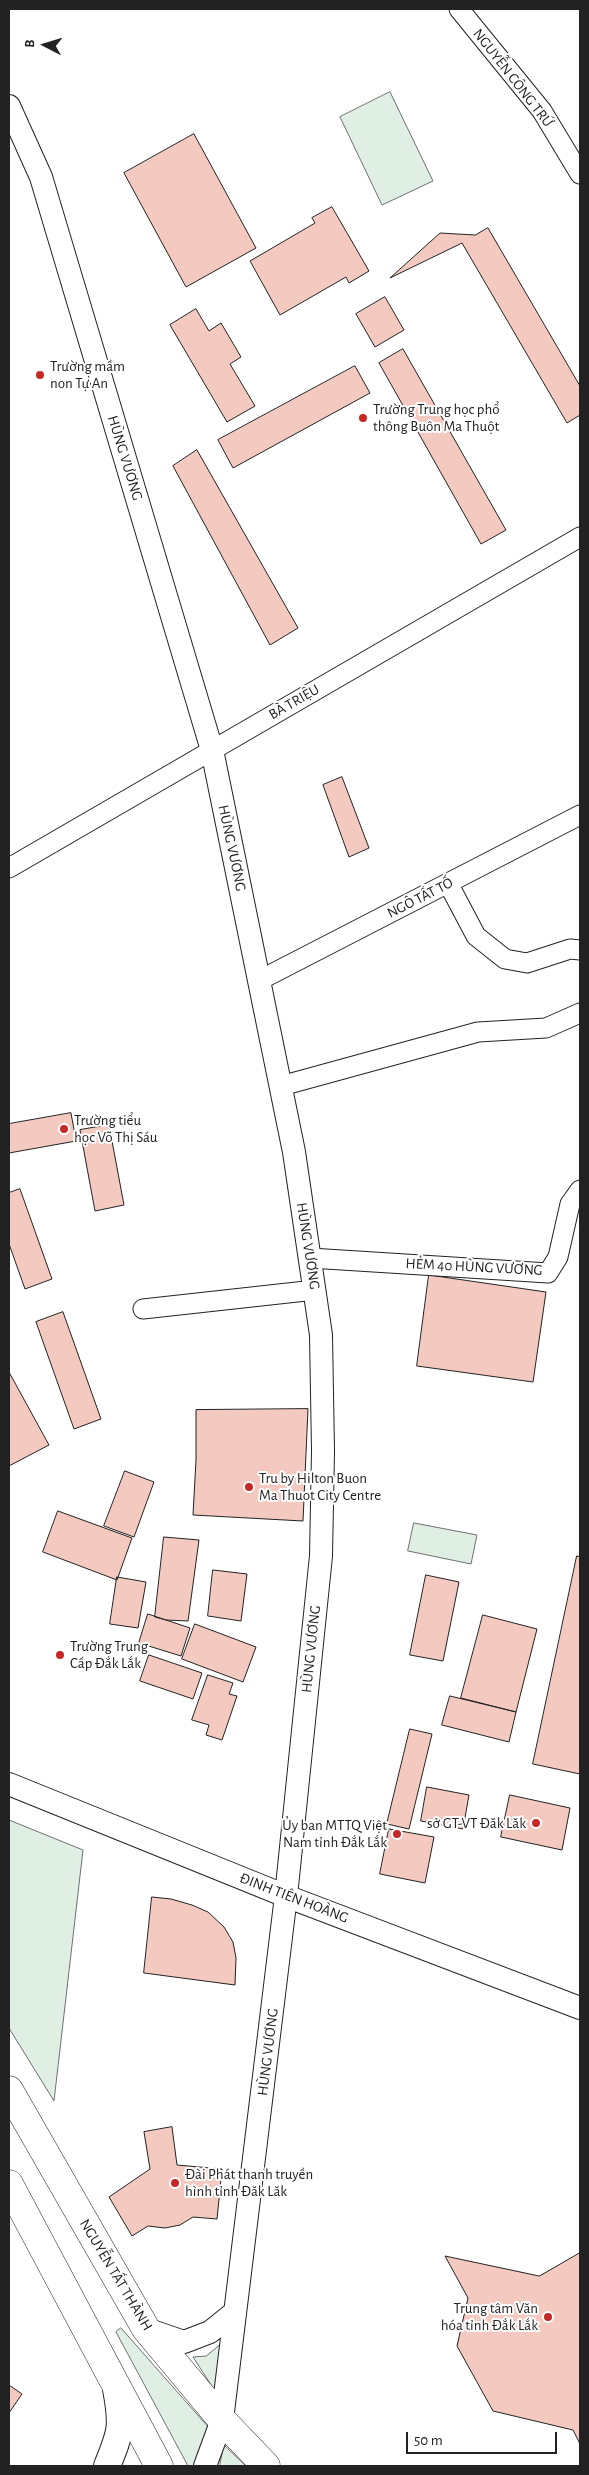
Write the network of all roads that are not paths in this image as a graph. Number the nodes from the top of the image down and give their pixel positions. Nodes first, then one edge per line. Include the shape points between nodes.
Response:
1 (459, 9) edge
2 (9, 106) edge
3 (580, 174) edge
4 (580, 537) edge
5 (212, 750) junction
6 (580, 815) edge
7 (9, 868) edge
8 (448, 883) junction
9 (580, 950) edge
10 (260, 980) junction
11 (580, 1013) edge
12 (281, 1086) junction
13 (580, 1190) edge
14 (310, 1258) junction
15 (315, 1290) junction
16 (143, 1309) dead end
17 (9, 1784) edge
18 (286, 1896) junction
19 (580, 2008) edge
20 (9, 2090) edge
21 (9, 2184) edge
22 (235, 2312) junction
23 (146, 2329) junction
24 (115, 2380) junction
25 (222, 2420) junction
26 (107, 2466) edge
27 (159, 2466) edge
28 (205, 2466) edge
29 (266, 2466) edge

1 - 3 street, NGUYỄN CÔNG TRỨ via 542,111
2 - 5 street, HÙNG VƯƠNG via 41,177
4 - 5 street, BÀ TRIỆU
5 - 7 street, BÀ TRIỆU
5 - 10 street, HÙNG VƯƠNG
6 - 8 street, NGÔ TẤT TỐ
8 - 9 street via 476,936 505,959 527,963 570,948
8 - 10 street, NGÔ TẤT TỐ
10 - 12 street, HÙNG VƯƠNG
11 - 12 street via 546,1028 478,1032
12 - 14 street, HÙNG VƯƠNG
13 - 14 street, HẺM 40 HÙNG VƯƠNG via 570,1204 558,1257 548,1273
14 - 15 street, HÙNG VƯƠNG
15 - 16 street
15 - 18 street, HÙNG VƯƠNG via 322,1335 324,1451 321,1556
17 - 18 street, ĐINH TIÊN HOÀNG
18 - 19 street, ĐINH TIÊN HOÀNG
18 - 22 street, HÙNG VƯƠNG
20 - 23 main road, NGUYỄN TẤT THÀNH
21 - 24 main road
22 - 23 street via 210,2332 184,2342
22 - 25 street, HÙNG VƯƠNG
23 - 25 main road, NGUYỄN TẤT THÀNH
24 - 26 main road via 121,2414 120,2435
24 - 27 main road
25 - 28 street, HÙNG VƯƠNG
25 - 29 main road, NGUYỄN TẤT THÀNH

